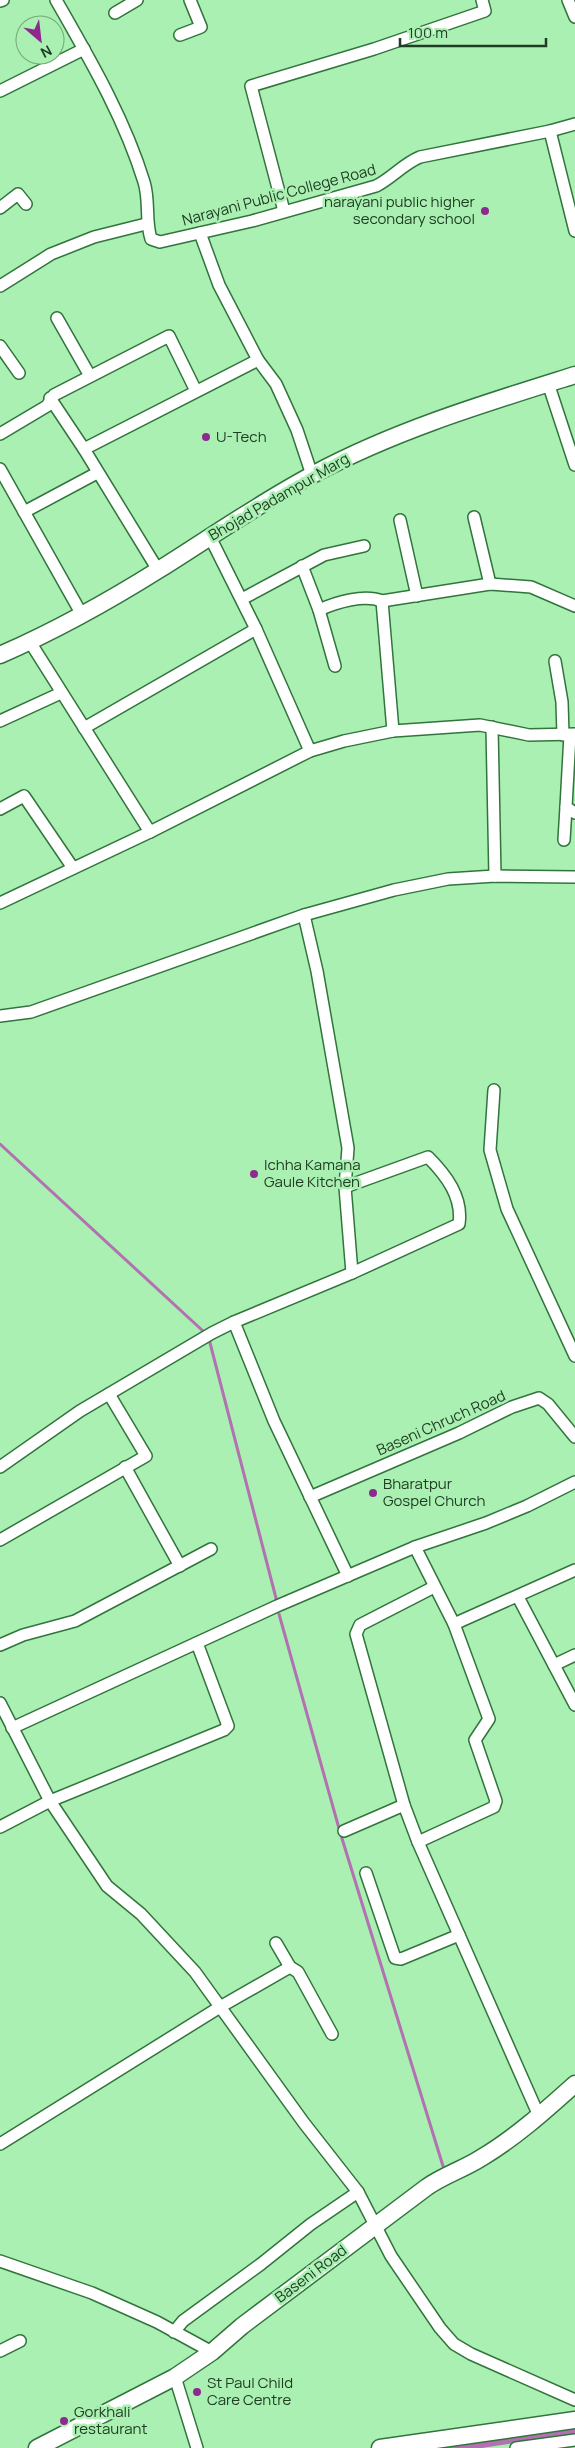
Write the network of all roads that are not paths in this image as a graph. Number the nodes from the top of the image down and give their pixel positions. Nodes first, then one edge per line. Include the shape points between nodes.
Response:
1 (56, 0) edge
2 (137, 0) edge
3 (190, 0) edge
4 (482, 0) edge
5 (568, 0) edge
6 (115, 13) dead end
7 (575, 17) edge
8 (180, 35) dead end
9 (84, 49) junction
10 (0, 90) edge
11 (575, 124) edge
12 (550, 131) junction
13 (26, 204) dead end
14 (0, 208) edge
15 (284, 211) junction
16 (146, 224) junction
17 (575, 231) edge
18 (200, 233) junction
19 (0, 286) edge
20 (57, 318) dead end
21 (0, 346) edge
22 (258, 360) junction
23 (19, 373) dead end
24 (575, 375) edge
25 (90, 376) junction
26 (548, 383) junction
27 (196, 391) junction
28 (50, 398) junction
29 (0, 434) edge
30 (84, 449) junction
31 (575, 465) edge
32 (0, 469) edge
33 (97, 473) junction
34 (312, 475) junction
35 (24, 512) junction
36 (474, 517) dead end
37 (400, 520) dead end
38 (210, 537) junction
39 (364, 546) dead end
40 (302, 566) junction
41 (158, 570) junction
42 (490, 584) junction
43 (417, 596) junction
44 (242, 599) junction
45 (382, 601) junction
46 (575, 606) edge
47 (320, 610) junction
48 (81, 613) junction
49 (256, 629) junction
50 (30, 642) junction
51 (0, 655) edge
52 (555, 661) dead end
53 (335, 666) dead end
54 (61, 693) junction
55 (0, 721) edge
56 (492, 727) junction
57 (84, 728) junction
58 (393, 731) junction
59 (569, 735) edge
60 (310, 751) junction
61 (0, 809) edge
62 (570, 810) edge
63 (150, 832) junction
64 (564, 840) dead end
65 (73, 868) junction
66 (495, 876) junction
67 (575, 877) edge
68 (0, 903) edge
69 (304, 915) junction
70 (0, 1016) edge
71 (494, 1090) dead end
72 (345, 1187) junction
73 (352, 1274) junction
74 (234, 1322) junction
75 (575, 1356) edge
76 (109, 1394) junction
77 (574, 1435) edge
78 (0, 1468) edge
79 (125, 1468) junction
80 (575, 1482) edge
81 (310, 1497) junction
82 (0, 1540) edge
83 (415, 1547) junction
84 (211, 1549) dead end
85 (180, 1566) junction
86 (575, 1570) edge
87 (348, 1576) junction
88 (434, 1587) junction
89 (518, 1597) junction
90 (454, 1624) junction
91 (197, 1643) junction
92 (0, 1645) edge
93 (575, 1655) edge
94 (554, 1665) junction
95 (0, 1703) edge
96 (575, 1705) edge
97 (12, 1728) junction
98 (50, 1801) junction
99 (404, 1805) junction
100 (0, 1828) edge
101 (344, 1830) dead end
102 (418, 1842) junction
103 (366, 1874) dead end
104 (459, 1935) junction
105 (276, 1942) dead end
106 (290, 1967) junction
107 (220, 2007) junction
108 (332, 2034) dead end
109 (575, 2084) edge
110 (538, 2116) junction
111 (0, 2144) edge
112 (358, 2192) junction
113 (376, 2226) junction
114 (0, 2261) edge
115 (174, 2332) junction
116 (20, 2341) dead end
117 (0, 2351) edge
118 (212, 2352) junction
119 (175, 2377) junction
120 (575, 2400) edge
121 (575, 2420) edge
122 (575, 2440) edge
123 (451, 2442) edge
124 (37, 2448) edge
125 (197, 2448) edge
126 (380, 2448) edge
127 (516, 2448) edge

1 - 9 street
2 - 6 street
3 - 8 street via 201,27
4 - 15 street via 485,10 251,86
5 - 7 street
9 - 10 street
9 - 16 street via 120,119 144,183 148,208
11 - 12 street, Narayani Public College Road
12 - 15 street, Narayani Public College Road via 420,157 376,186
12 - 17 street
13 - 14 street via 18,194
15 - 18 street, Narayani Public College Road
16 - 18 street, Narayani Public College Road via 151,239 160,242
16 - 19 street via 94,237 51,254
18 - 22 street via 219,285
20 - 25 street
21 - 23 street
22 - 27 street
22 - 34 street via 276,384 297,430
24 - 26 street, Bhojad Padampur Marg
25 - 27 street via 169,336
25 - 28 street
26 - 31 street
26 - 34 street, Bhojad Padampur Marg via 410,430
27 - 30 street
28 - 29 street via 47,406
28 - 30 street
30 - 33 street
32 - 35 street
33 - 35 street
33 - 41 street
34 - 38 street, Bhojad Padampur Marg
35 - 48 street
36 - 42 street
37 - 43 street
38 - 41 street, Bhojad Padampur Marg
38 - 44 street
39 - 40 street via 324,555
40 - 44 street
40 - 47 street
41 - 48 street, Bhojad Padampur Marg
42 - 43 street
42 - 46 street via 531,587
43 - 45 street
44 - 49 street
45 - 47 street via 364,598
45 - 58 street
47 - 53 street
48 - 50 street, Bhojad Padampur Marg
49 - 57 street
49 - 60 street
50 - 51 street, Bhojad Padampur Marg
50 - 54 street
52 - 59 street
54 - 55 street
54 - 57 street
56 - 58 street
56 - 59 street via 529,735
56 - 66 street
57 - 63 street
58 - 60 street
59 - 62 street
60 - 63 street
61 - 65 street via 24,796
62 - 64 street
63 - 65 street
65 - 68 street
66 - 67 street
66 - 69 street via 417,884
69 - 70 street via 43,1008
69 - 72 street via 348,1148
71 - 75 street via 490,1150 500,1188
72 - 73 street
72 - 73 street via 428,1157 453,1189 460,1214 459,1224
73 - 74 street
74 - 76 street
74 - 81 street via 274,1421
76 - 78 street
76 - 79 street via 146,1456
77 - 81 street, Baseni Chruch Road via 539,1398
79 - 82 street
79 - 85 street
80 - 83 street via 486,1523
81 - 87 street
83 - 87 street
83 - 88 street
84 - 85 street
85 - 92 street via 75,1621 23,1635
86 - 89 street
87 - 91 street
88 - 90 street
88 - 99 street via 360,1626 356,1634
89 - 90 street
89 - 94 street
90 - 102 street via 489,1719 474,1740 496,1801 494,1807
91 - 97 street
91 - 98 street via 228,1726
93 - 94 street
94 - 96 street
95 - 97 street
97 - 98 street
98 - 100 street
98 - 107 street via 107,1886 164,1938 195,1972
99 - 101 street
99 - 102 street
102 - 104 street
103 - 104 street via 395,1958 401,1959
104 - 110 street
105 - 106 street
106 - 107 street
106 - 108 street via 298,1972
107 - 111 street
107 - 112 street
109 - 110 street, Baseni Road
110 - 113 street, Baseni Road via 481,2158 442,2176
112 - 113 street
112 - 115 street via 282,2245 183,2321
113 - 118 street, Baseni Road
113 - 120 street via 408,2283 454,2344
114 - 115 street via 92,2293
115 - 118 street
116 - 117 street
118 - 119 street, Baseni Road
119 - 124 street, Baseni Road
119 - 125 street
121 - 123 street
122 - 127 street
123 - 126 street

